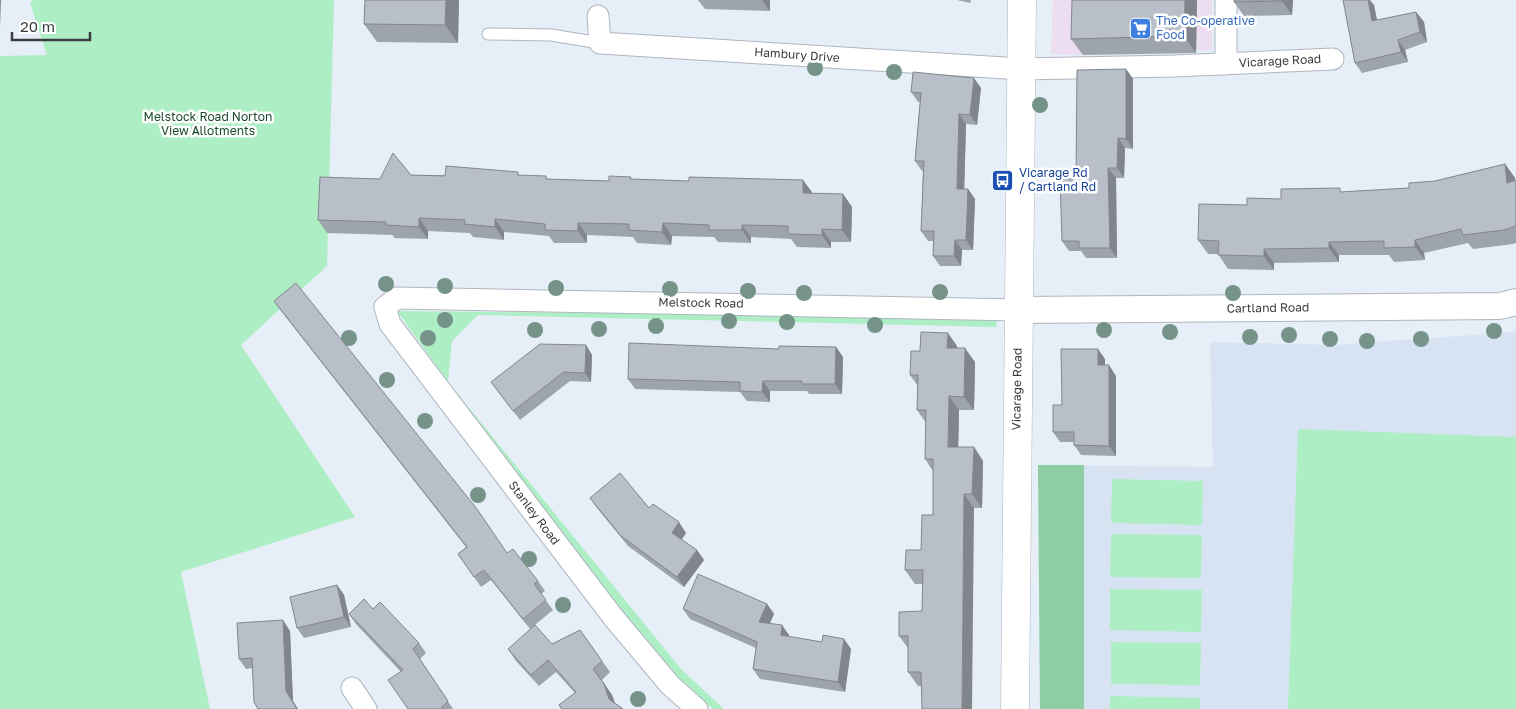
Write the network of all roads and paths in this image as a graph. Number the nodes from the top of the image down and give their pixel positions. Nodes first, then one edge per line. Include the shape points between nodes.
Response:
1 (1022, 0) edge
2 (1226, 0) edge
3 (598, 16) dead end
4 (488, 34) dead end
5 (600, 42) junction
6 (1333, 59) dead end
7 (1226, 64) junction
8 (1021, 69) junction
9 (1516, 302) edge
10 (386, 307) joint
11 (1019, 310) junction
12 (352, 688) dead end
13 (366, 709) edge
14 (697, 709) edge
15 (1015, 709) edge

1 - 8 main road, Vicarage Road
2 - 7 street, Vicarage Road
3 - 5 street
4 - 5 lane via 551,35
5 - 8 street, Hambury Drive
6 - 7 street, Vicarage Road
7 - 8 street, Vicarage Road
8 - 11 main road, Vicarage Road
9 - 11 street, Cartland Road via 1500,306
10 - 11 street, Melstock Road via 398,298
10 - 14 street, Stanley Road via 390,324 614,617 670,685
11 - 15 main road, Vicarage Road
12 - 13 street

